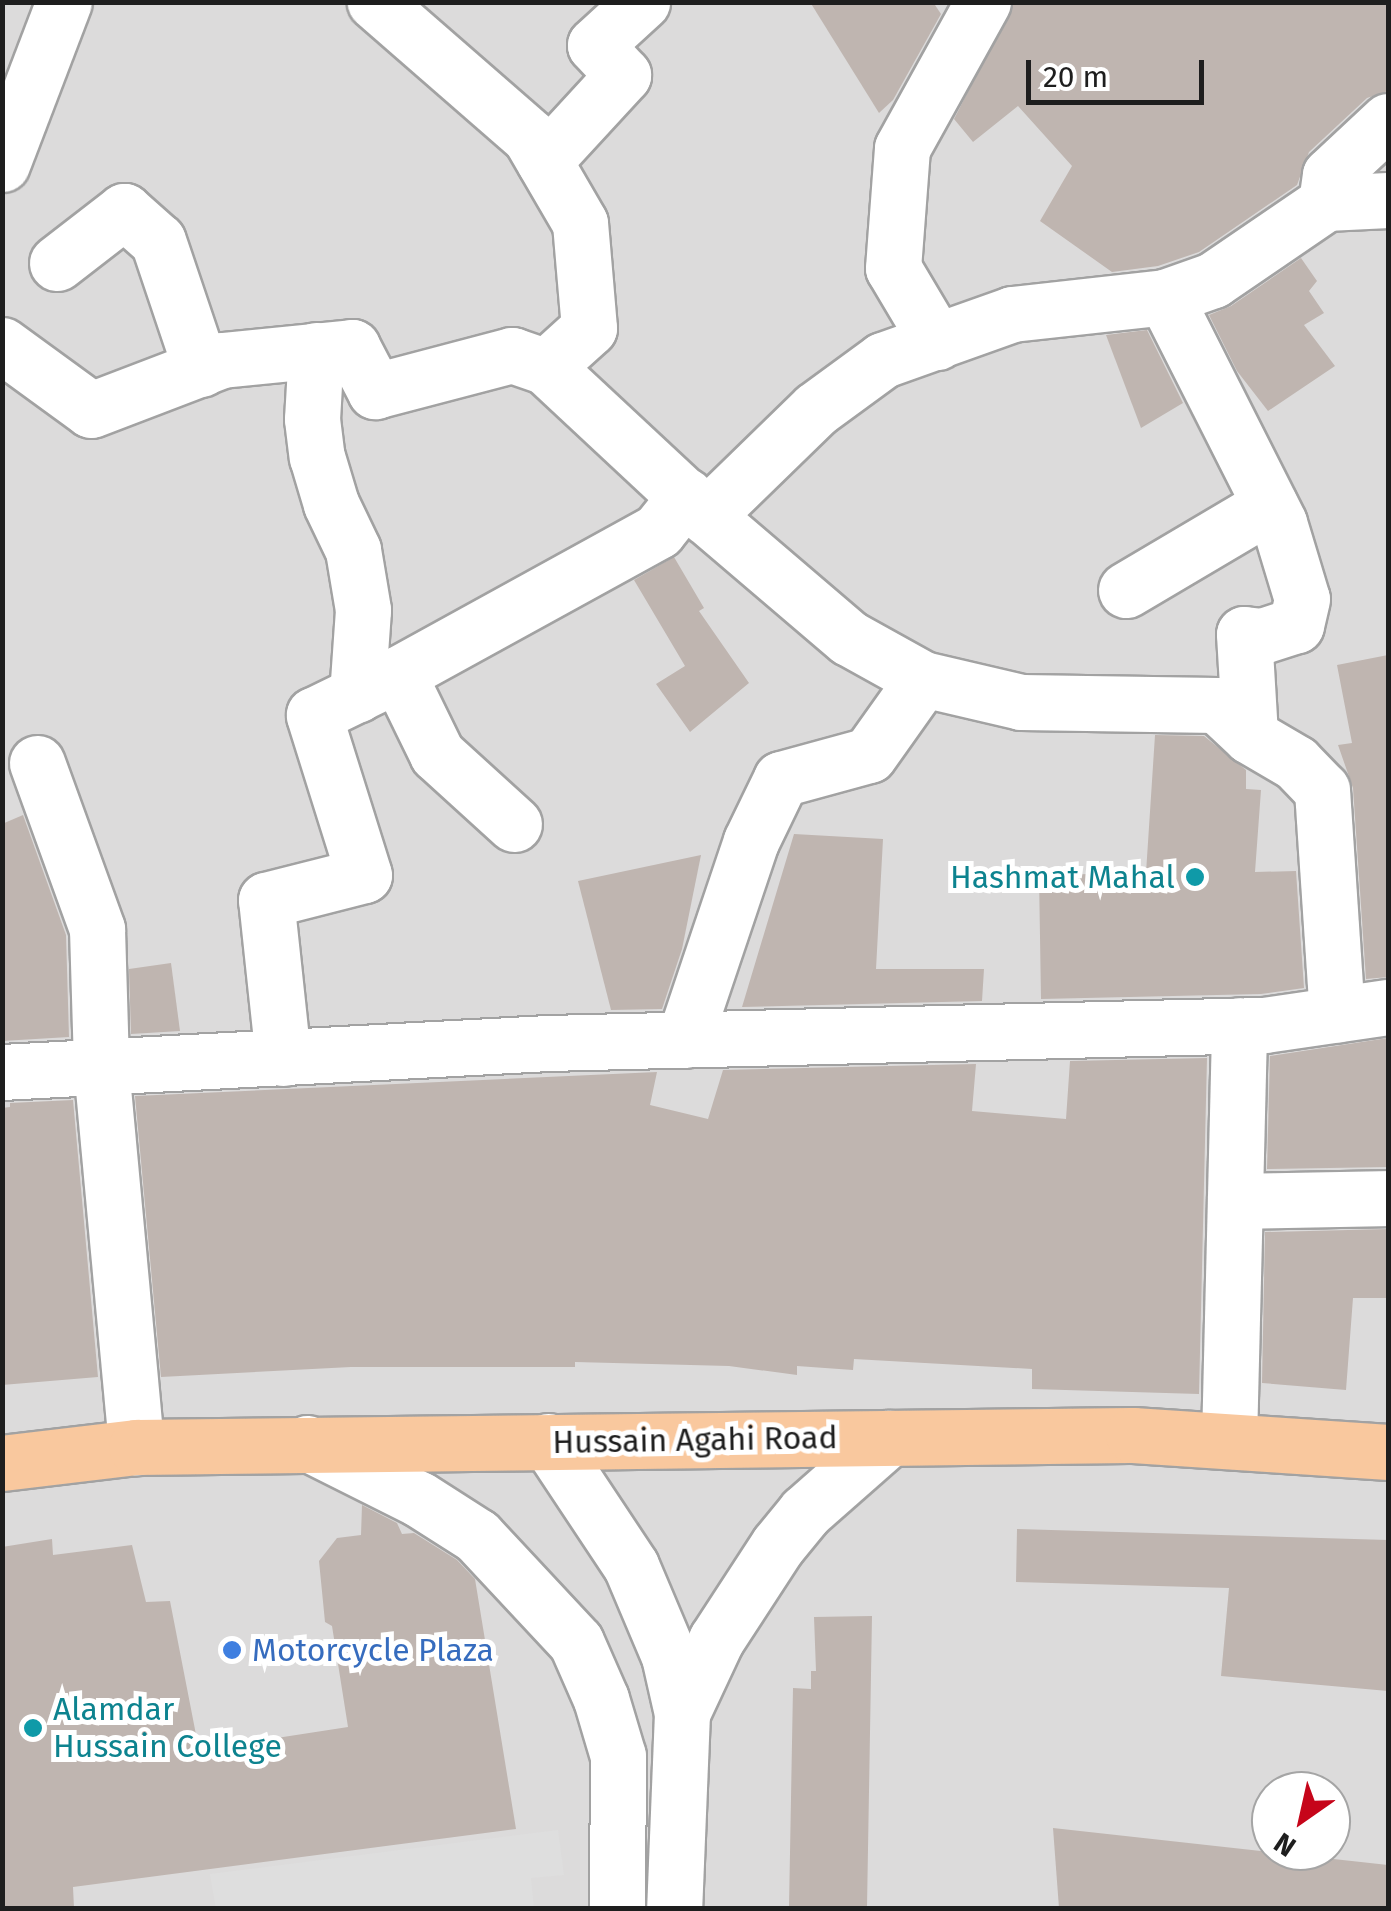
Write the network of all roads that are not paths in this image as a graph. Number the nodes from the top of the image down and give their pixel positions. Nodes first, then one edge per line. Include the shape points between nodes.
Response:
1 (64, 2) edge
2 (375, 2) edge
3 (642, 2) edge
4 (983, 2) edge
5 (12, 111) edge
6 (1388, 122) edge
7 (544, 161) junction
8 (2, 164) edge
9 (1387, 202) edge
10 (1326, 203) junction
11 (57, 262) dead end
12 (1165, 297) junction
13 (938, 342) junction
14 (2, 345) edge
15 (316, 350) junction
16 (546, 367) junction
17 (200, 369) junction
18 (1270, 505) junction
19 (696, 506) junction
20 (1126, 590) dead end
21 (923, 680) junction
22 (377, 684) junction
23 (1250, 736) junction
24 (38, 763) dead end
25 (514, 824) dead end
26 (1363, 1011) edge
27 (1239, 1025) junction
28 (684, 1040) junction
29 (283, 1058) junction
30 (101, 1066) junction
31 (2, 1072) edge
32 (1388, 1198) edge
33 (1234, 1201) junction
34 (889, 1438) junction
35 (548, 1441) junction
36 (1229, 1441) junction
37 (307, 1443) junction
38 (136, 1446) junction
39 (1388, 1452) edge
40 (2, 1464) edge
41 (682, 1713) junction
42 (617, 1908) edge
43 (674, 1908) edge

1 - 5 street
2 - 7 street via 530,137
3 - 7 street via 595,45 622,76
4 - 13 street via 902,148 893,268
5 - 8 street
6 - 10 street via 1330,175
7 - 16 street via 580,223 589,328
9 - 10 street
10 - 12 street via 1213,280
11 - 17 street via 124,210 158,241
12 - 13 street via 1012,314
12 - 18 street
13 - 19 street via 883,360
14 - 17 street via 92,410
15 - 16 street via 352,347 374,391 512,355
15 - 17 street via 222,360
15 - 22 street via 317,457 353,550
16 - 19 street
18 - 20 street
18 - 23 street via 1302,598 1296,624 1262,636 1244,634
19 - 21 street via 849,638
19 - 22 street
21 - 23 street via 1021,702 1217,705
21 - 28 street via 869,755 781,779 751,841
22 - 25 street via 436,754
22 - 29 street via 314,715 364,876 266,900
23 - 26 street via 1296,763 1322,790
24 - 30 street via 97,929
26 - 27 street
27 - 28 street
27 - 33 street
28 - 29 street
29 - 30 street
30 - 31 street
30 - 38 street
32 - 33 street
33 - 36 street
34 - 35 main road, Hussain Agahi Road
34 - 36 main road, Hussain Agahi Road via 1134,1435
34 - 41 street via 816,1501 778,1545 716,1640
35 - 37 main road, Hussain Agahi Road
35 - 41 street via 652,1606
36 - 39 main road, Hussain Agahi Road
37 - 38 main road, Hussain Agahi Road
37 - 42 street via 477,1536 576,1642 618,1756
38 - 40 main road, Hussain Agahi Road
41 - 43 street

